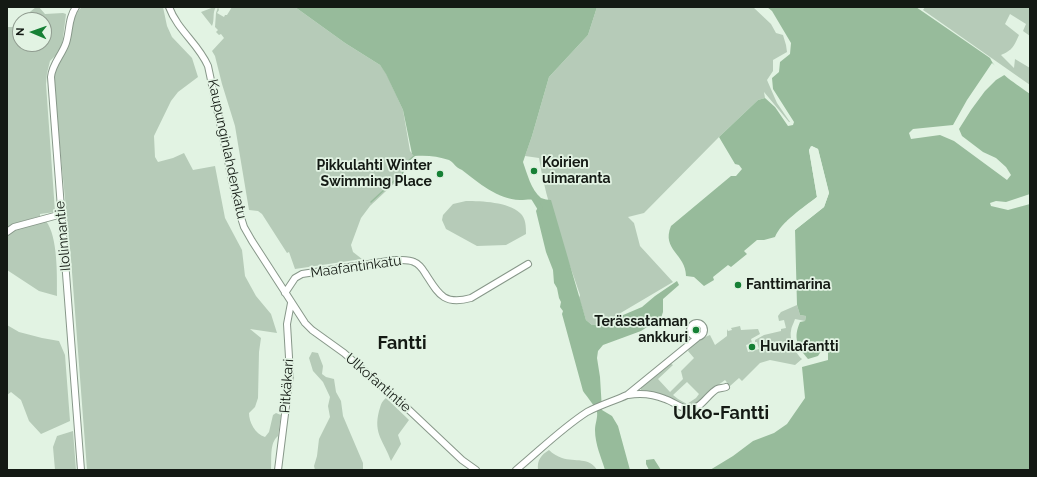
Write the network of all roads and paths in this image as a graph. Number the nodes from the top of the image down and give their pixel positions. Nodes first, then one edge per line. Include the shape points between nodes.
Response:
1 (76, 7) edge
2 (169, 7) edge
3 (62, 214) junction
4 (7, 232) edge
5 (528, 264) dead end
6 (285, 293) junction
7 (291, 303) junction
8 (690, 332) junction
9 (697, 338) junction
10 (684, 348) junction
11 (726, 387) dead end
12 (627, 395) junction
13 (81, 470) edge
14 (278, 470) edge
15 (476, 470) edge
16 (516, 470) edge

1 - 3 street, Ilolinnantie via 71,16 65,47 51,77
2 - 6 street, Kaupunginlahdenkatu via 178,26 199,50 208,66 240,217
3 - 4 street via 14,227
3 - 13 street, Ilolinnantie
5 - 6 street, Maafantinkatu via 471,298 462,300 448,300 438,294 421,267 413,261 406,260 302,274 295,278
6 - 7 street, Ulkofantintie
7 - 14 street, Pitkäkari via 287,328 290,374
7 - 15 street, Ulkofantintie via 312,330 344,353
8 - 9 street
8 - 9 street via 693,324 702,325 704,332
8 - 10 street
9 - 10 street
10 - 12 street
11 - 12 street via 718,389 694,409 682,408 665,399 639,393
12 - 16 street via 589,411 577,419

